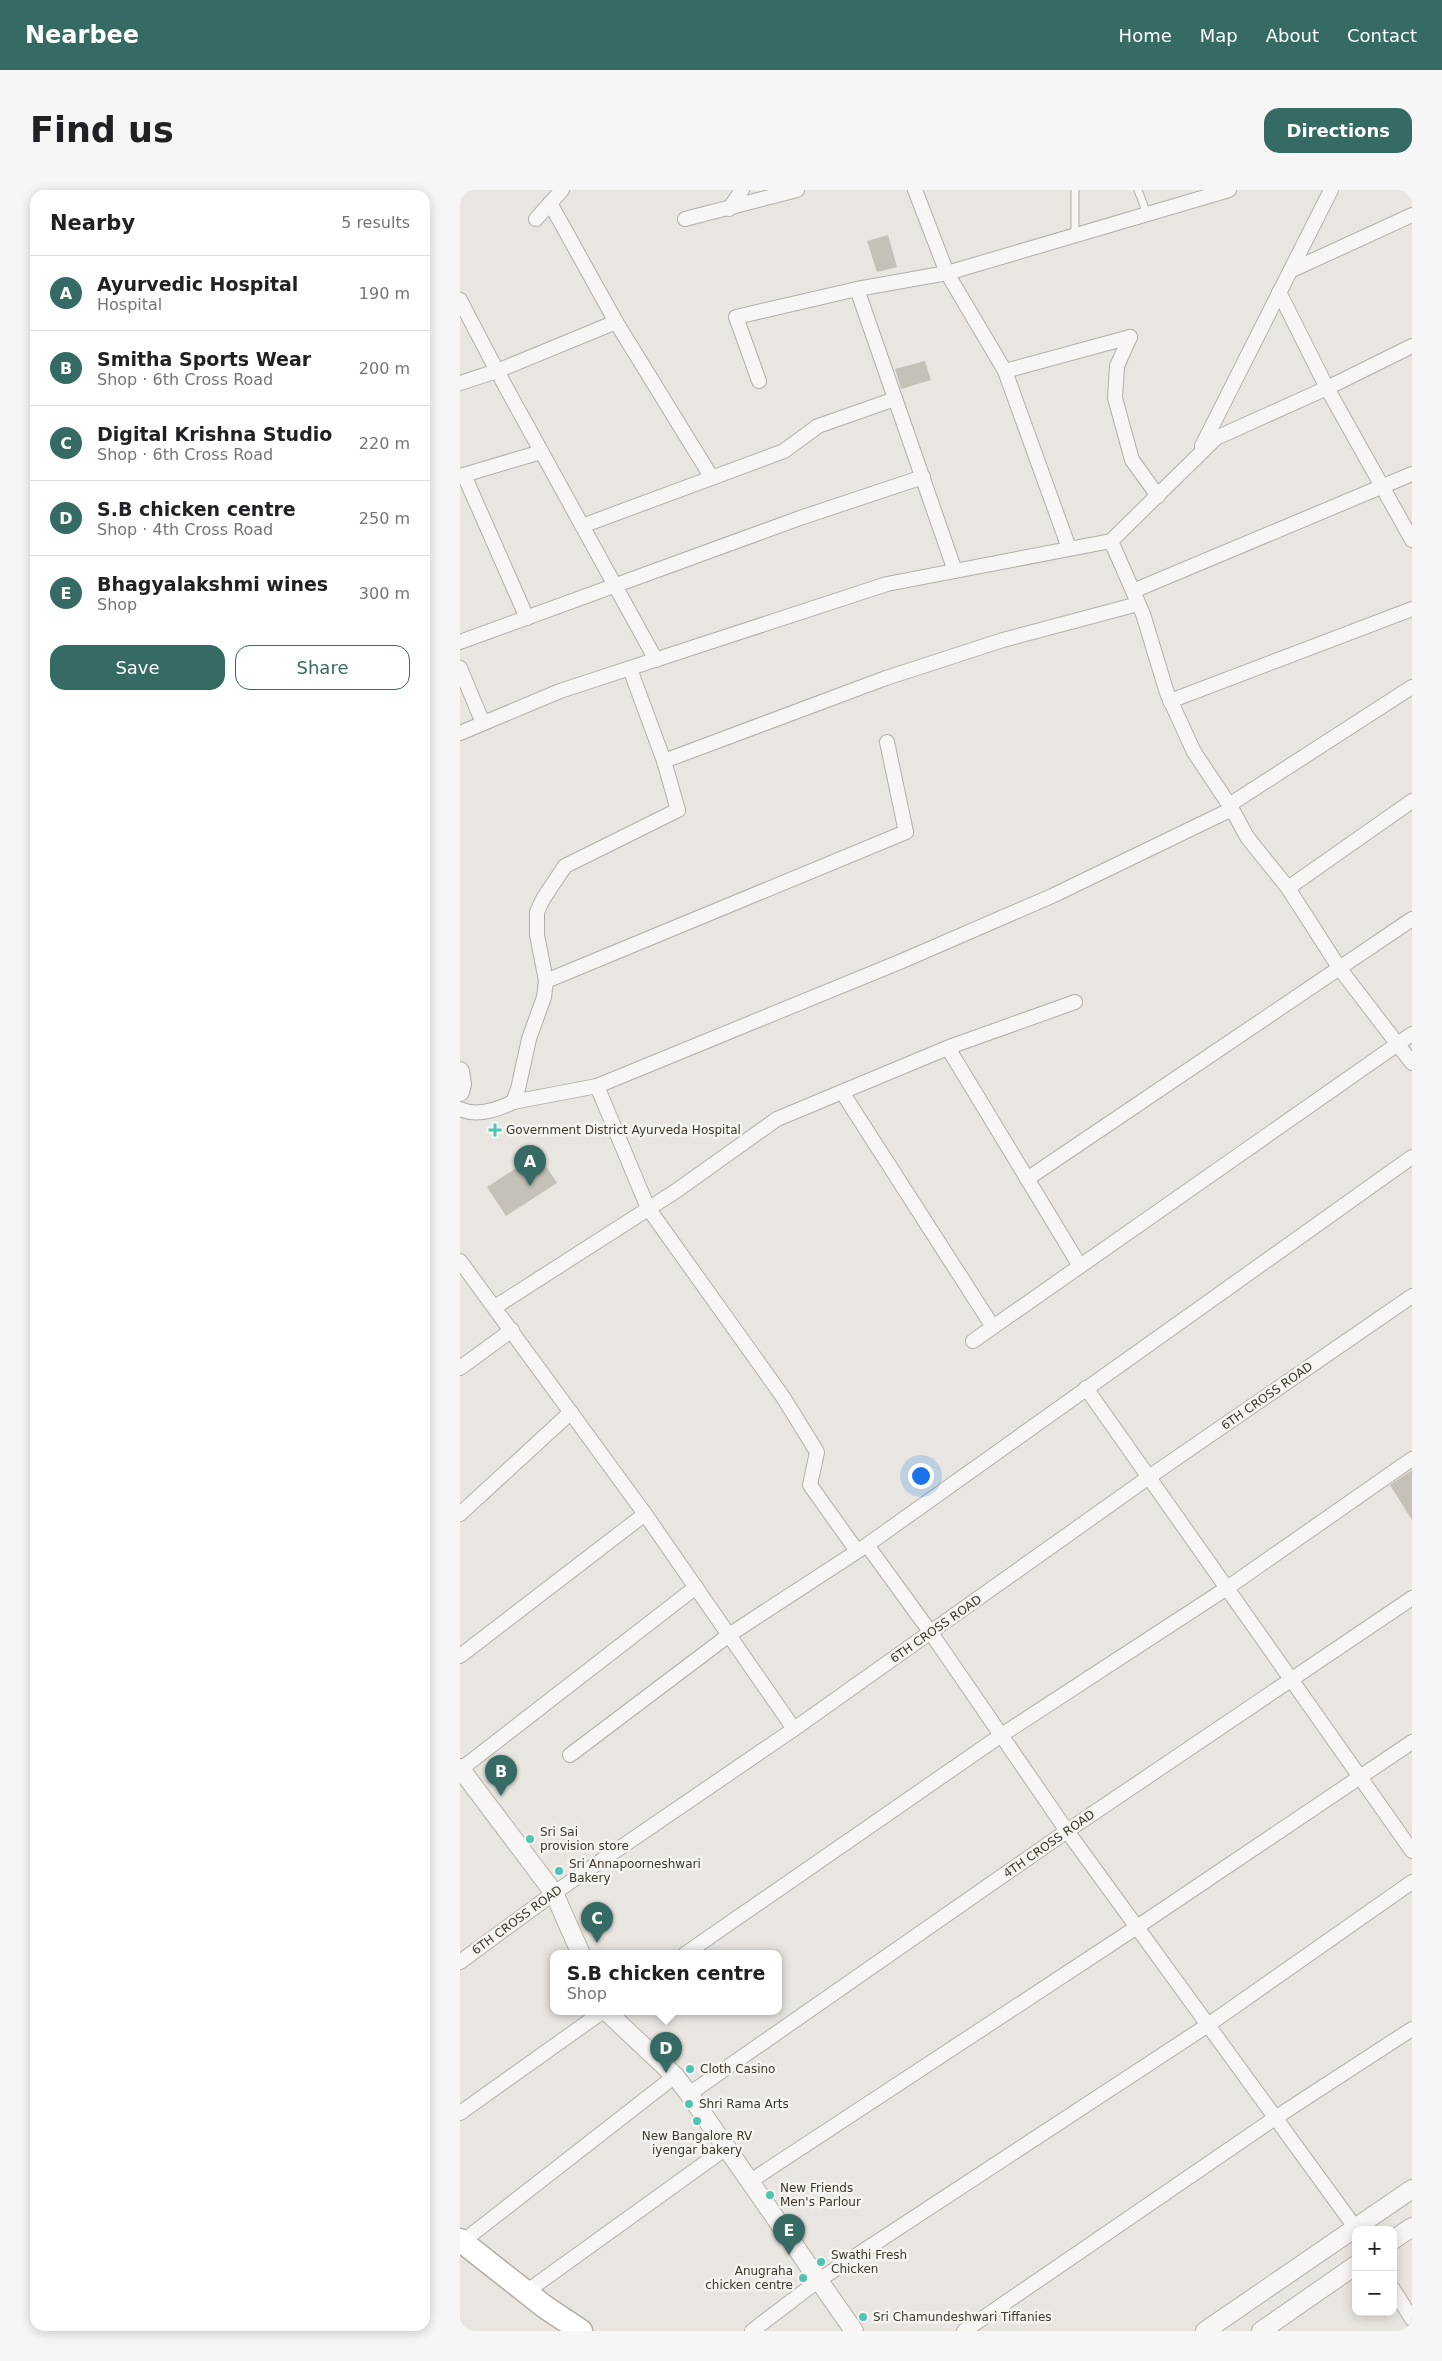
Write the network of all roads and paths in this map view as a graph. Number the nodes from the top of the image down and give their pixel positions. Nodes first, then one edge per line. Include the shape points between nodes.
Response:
1 (562, 190) edge
2 (742, 190) edge
3 (797, 190) edge
4 (916, 190) edge
5 (1075, 190) edge
6 (1138, 190) edge
7 (1229, 190) edge
8 (1331, 190) edge
9 (550, 203) junction
10 (729, 209) junction
11 (1147, 214) junction
12 (1412, 215) edge
13 (536, 219) dead end
14 (685, 219) dead end
15 (1075, 235) junction
16 (1290, 271) junction
17 (947, 273) junction
18 (857, 289) junction
19 (1279, 292) junction
20 (460, 300) edge
21 (616, 322) junction
22 (1412, 346) edge
23 (497, 371) junction
24 (1005, 371) junction
25 (759, 381) dead end
26 (460, 383) edge
27 (1327, 388) junction
28 (895, 399) junction
29 (541, 452) junction
30 (1196, 458) junction
31 (1412, 474) edge
32 (462, 476) edge
33 (923, 477) junction
34 (712, 478) junction
35 (1383, 486) junction
36 (1158, 496) junction
37 (582, 526) junction
38 (1412, 540) edge
39 (1111, 541) junction
40 (1069, 548) junction
41 (956, 571) junction
42 (615, 586) junction
43 (1133, 590) junction
44 (1138, 604) junction
45 (1412, 609) edge
46 (527, 618) junction
47 (460, 642) edge
48 (656, 660) junction
49 (460, 668) edge
50 (630, 669) junction
51 (1412, 686) edge
52 (1170, 701) junction
53 (483, 723) junction
54 (460, 733) edge
55 (887, 742) dead end
56 (664, 761) junction
57 (1412, 801) edge
58 (1230, 807) junction
59 (1288, 888) junction
60 (1412, 918) edge
61 (1340, 969) junction
62 (546, 981) junction
63 (1075, 1002) dead end
64 (1412, 1034) edge
65 (1398, 1045) junction
66 (948, 1048) junction
67 (1412, 1063) edge
68 (460, 1071) edge
69 (597, 1086) junction
70 (460, 1092) edge
71 (842, 1092) junction
72 (513, 1102) junction
73 (460, 1109) edge
74 (1412, 1156) edge
75 (1027, 1179) junction
76 (648, 1208) junction
77 (460, 1261) edge
78 (1080, 1266) junction
79 (1412, 1296) edge
80 (495, 1307) junction
81 (993, 1327) junction
82 (512, 1330) junction
83 (973, 1341) dead end
84 (460, 1368) edge
85 (1086, 1388) junction
86 (571, 1412) junction
87 (1412, 1458) edge
88 (1149, 1477) junction
89 (460, 1514) edge
90 (645, 1514) junction
91 (862, 1548) junction
92 (696, 1587) junction
93 (1227, 1588) junction
94 (1412, 1598) edge
95 (931, 1633) junction
96 (729, 1636) junction
97 (460, 1656) edge
98 (1291, 1680) junction
99 (794, 1729) junction
100 (1000, 1736) junction
101 (1412, 1742) edge
102 (570, 1755) dead end
103 (462, 1772) edge
104 (1359, 1778) junction
105 (1067, 1831) junction
106 (1412, 1852) edge
107 (1412, 1882) edge
108 (554, 1893) junction
109 (1137, 1927) junction
110 (579, 1950) edge
111 (691, 1950) edge
112 (460, 1962) edge
113 (598, 2015) edge
114 (610, 2015) edge
115 (1208, 2024) junction
116 (1412, 2029) edge
117 (675, 2076) junction
118 (689, 2094) junction
119 (460, 2113) edge
120 (1275, 2118) junction
121 (726, 2148) junction
122 (749, 2182) junction
123 (1412, 2189) edge
124 (1355, 2226) edge
125 (1359, 2226) edge
126 (1412, 2227) edge
127 (1352, 2231) edge
128 (1397, 2237) edge
129 (461, 2241) edge
130 (1352, 2268) edge
131 (819, 2280) junction
132 (526, 2292) junction
133 (1397, 2295) edge
134 (1412, 2319) edge
135 (581, 2331) edge
136 (752, 2331) edge
137 (854, 2331) edge
138 (964, 2331) edge
139 (1205, 2331) edge
140 (1261, 2331) edge

1 - 9 street
2 - 10 street
3 - 10 street
4 - 17 street
5 - 15 lane
6 - 11 lane
7 - 11 street
8 - 16 street
9 - 13 street
9 - 21 street
10 - 14 street
11 - 15 street
12 - 16 street
15 - 17 street
16 - 19 street
17 - 18 street
17 - 24 street
18 - 25 street via 736,317
18 - 28 street
19 - 27 street
19 - 30 street
20 - 23 street
21 - 23 street
21 - 34 street
22 - 27 street
23 - 26 street
23 - 29 street
24 - 36 street via 1130,336 1118,366 1115,398 1132,460
24 - 40 street
27 - 30 street via 1216,438
27 - 35 street
28 - 33 street
28 - 34 street via 818,426 784,451
29 - 32 street
29 - 37 street
30 - 36 street
31 - 35 street
32 - 46 street
33 - 41 street
33 - 42 street
34 - 37 street
35 - 38 street
35 - 43 street
36 - 39 street
37 - 42 street
39 - 40 street
39 - 43 street
40 - 41 street
41 - 48 street via 887,584
42 - 46 street
42 - 48 street
43 - 44 street
44 - 52 street
44 - 56 street via 1003,640 886,678
45 - 52 street
46 - 47 street
48 - 50 street
49 - 53 street
50 - 53 street via 560,691
50 - 56 street
51 - 58 street
52 - 58 street via 1194,752
53 - 54 street
55 - 62 street via 906,832
56 - 62 street via 678,810 564,866 542,900 537,912 537,935
57 - 59 street
58 - 59 street via 1247,837
58 - 69 street via 1052,896
59 - 61 street
60 - 61 street
61 - 65 street
61 - 75 street
62 - 72 street
63 - 66 street
64 - 65 street
65 - 67 street
65 - 78 street
66 - 71 street
66 - 75 street
68 - 70 street
69 - 72 street
69 - 76 street
71 - 76 street via 777,1120
71 - 81 street
72 - 73 street via 494,1111
74 - 85 street
75 - 78 street
76 - 80 street
76 - 91 street via 783,1398 817,1452 810,1485
77 - 80 street
78 - 81 street
79 - 88 street, 6TH CROSS ROAD
80 - 82 street
81 - 83 street
82 - 84 street
82 - 86 street
85 - 88 street
85 - 91 street
86 - 89 street
86 - 90 street
87 - 93 street
88 - 93 street
88 - 95 street, 6TH CROSS ROAD
90 - 92 street
90 - 97 street
91 - 95 street
91 - 96 street
92 - 96 street
92 - 103 street
93 - 98 street
93 - 100 street
94 - 98 street, 4TH CROSS ROAD
95 - 99 street, 6TH CROSS ROAD
95 - 100 street
96 - 99 street
96 - 102 street
98 - 104 street
98 - 105 street, 4TH CROSS ROAD
99 - 108 street, 6TH CROSS ROAD
100 - 105 street
100 - 111 street
101 - 104 street
103 - 108 street
104 - 106 street
104 - 109 street
105 - 109 street
105 - 118 street, 4TH CROSS ROAD
107 - 115 street
108 - 110 street
108 - 112 street, 6TH CROSS ROAD
109 - 115 street
109 - 122 street
113 - 119 street
114 - 117 street
115 - 120 street
115 - 131 street
116 - 120 street
117 - 118 street
117 - 129 street
118 - 121 street
120 - 124 street
120 - 138 street
121 - 122 street
121 - 132 street
122 - 131 street
123 - 125 street
126 - 128 street
127 - 139 street
129 - 132 main road
130 - 140 street
131 - 136 street
131 - 137 street
132 - 135 main road
133 - 134 street

